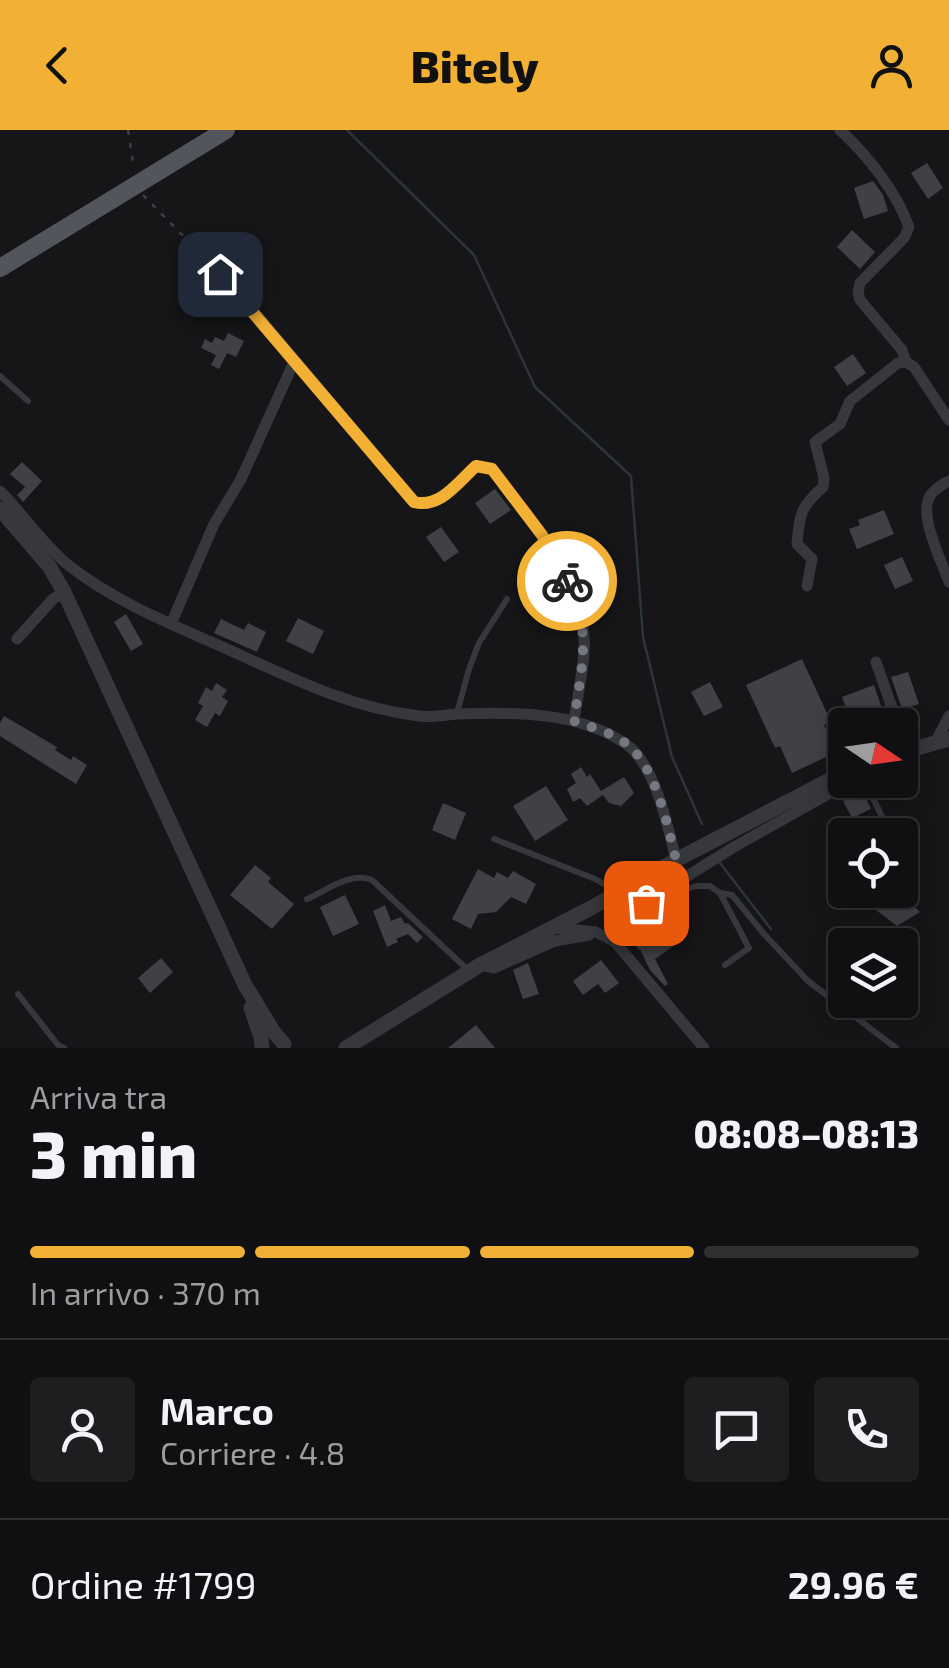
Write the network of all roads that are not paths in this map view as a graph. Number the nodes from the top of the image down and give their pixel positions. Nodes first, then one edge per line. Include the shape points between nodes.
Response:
1 (226, 130) edge
2 (840, 130) edge
3 (198, 251) road end
4 (0, 268) edge
5 (294, 362) junction
6 (906, 362) junction
7 (0, 376) edge
8 (28, 402) dead end
9 (949, 420) edge
10 (949, 481) edge
11 (0, 491) edge
12 (0, 508) edge
13 (949, 582) edge
14 (807, 586) dead end
15 (64, 592) junction
16 (507, 599) dead end
17 (171, 624) junction
18 (17, 640) dead end
19 (876, 662) dead end
20 (892, 708) edge
21 (456, 714) junction
22 (949, 716) edge
23 (574, 721) junction
24 (942, 741) edge
25 (828, 787) edge
26 (828, 789) edge
27 (494, 840) dead end
28 (676, 860) junction
29 (644, 878) junction
30 (621, 891) junction
31 (720, 893) junction
32 (652, 894) junction
33 (307, 900) dead end
34 (592, 908) junction
35 (550, 928) junction
36 (609, 932) junction
37 (725, 965) dead end
38 (475, 968) junction
39 (18, 994) dead end
40 (276, 1047) edge
41 (702, 1047) edge
42 (64, 1048) edge
43 (346, 1048) edge
44 (896, 1048) edge

1 - 4 main road, bridge
2 - 6 street via 883,180 908,226 858,294
3 - 5 street
5 - 17 street
5 - 23 street via 414,502 436,502 476,466 492,469 542,535 577,600 584,639
6 - 9 street
6 - 14 street via 850,400 840,424 816,442 823,486 799,516 797,544 812,558
7 - 8 lane
10 - 13 street via 931,494 926,513
11 - 17 street via 85,578
12 - 15 street
15 - 18 street
15 - 40 street via 245,985 262,1037
16 - 21 lane via 479,643
17 - 21 street via 366,706 422,717
19 - 20 street
21 - 23 street
22 - 24 street
23 - 28 street via 631,747 644,764
25 - 28 street
26 - 32 street
27 - 30 lane
28 - 29 street
29 - 30 street
29 - 32 street
30 - 34 street
30 - 36 street
31 - 32 lane via 696,886
31 - 37 lane via 749,948
31 - 44 lane via 732,895 808,981
32 - 36 lane
33 - 38 lane via 365,877
34 - 35 street
34 - 36 street
35 - 36 street
35 - 38 street
36 - 38 street via 555,941 494,968
36 - 41 street
38 - 43 street
39 - 42 lane

